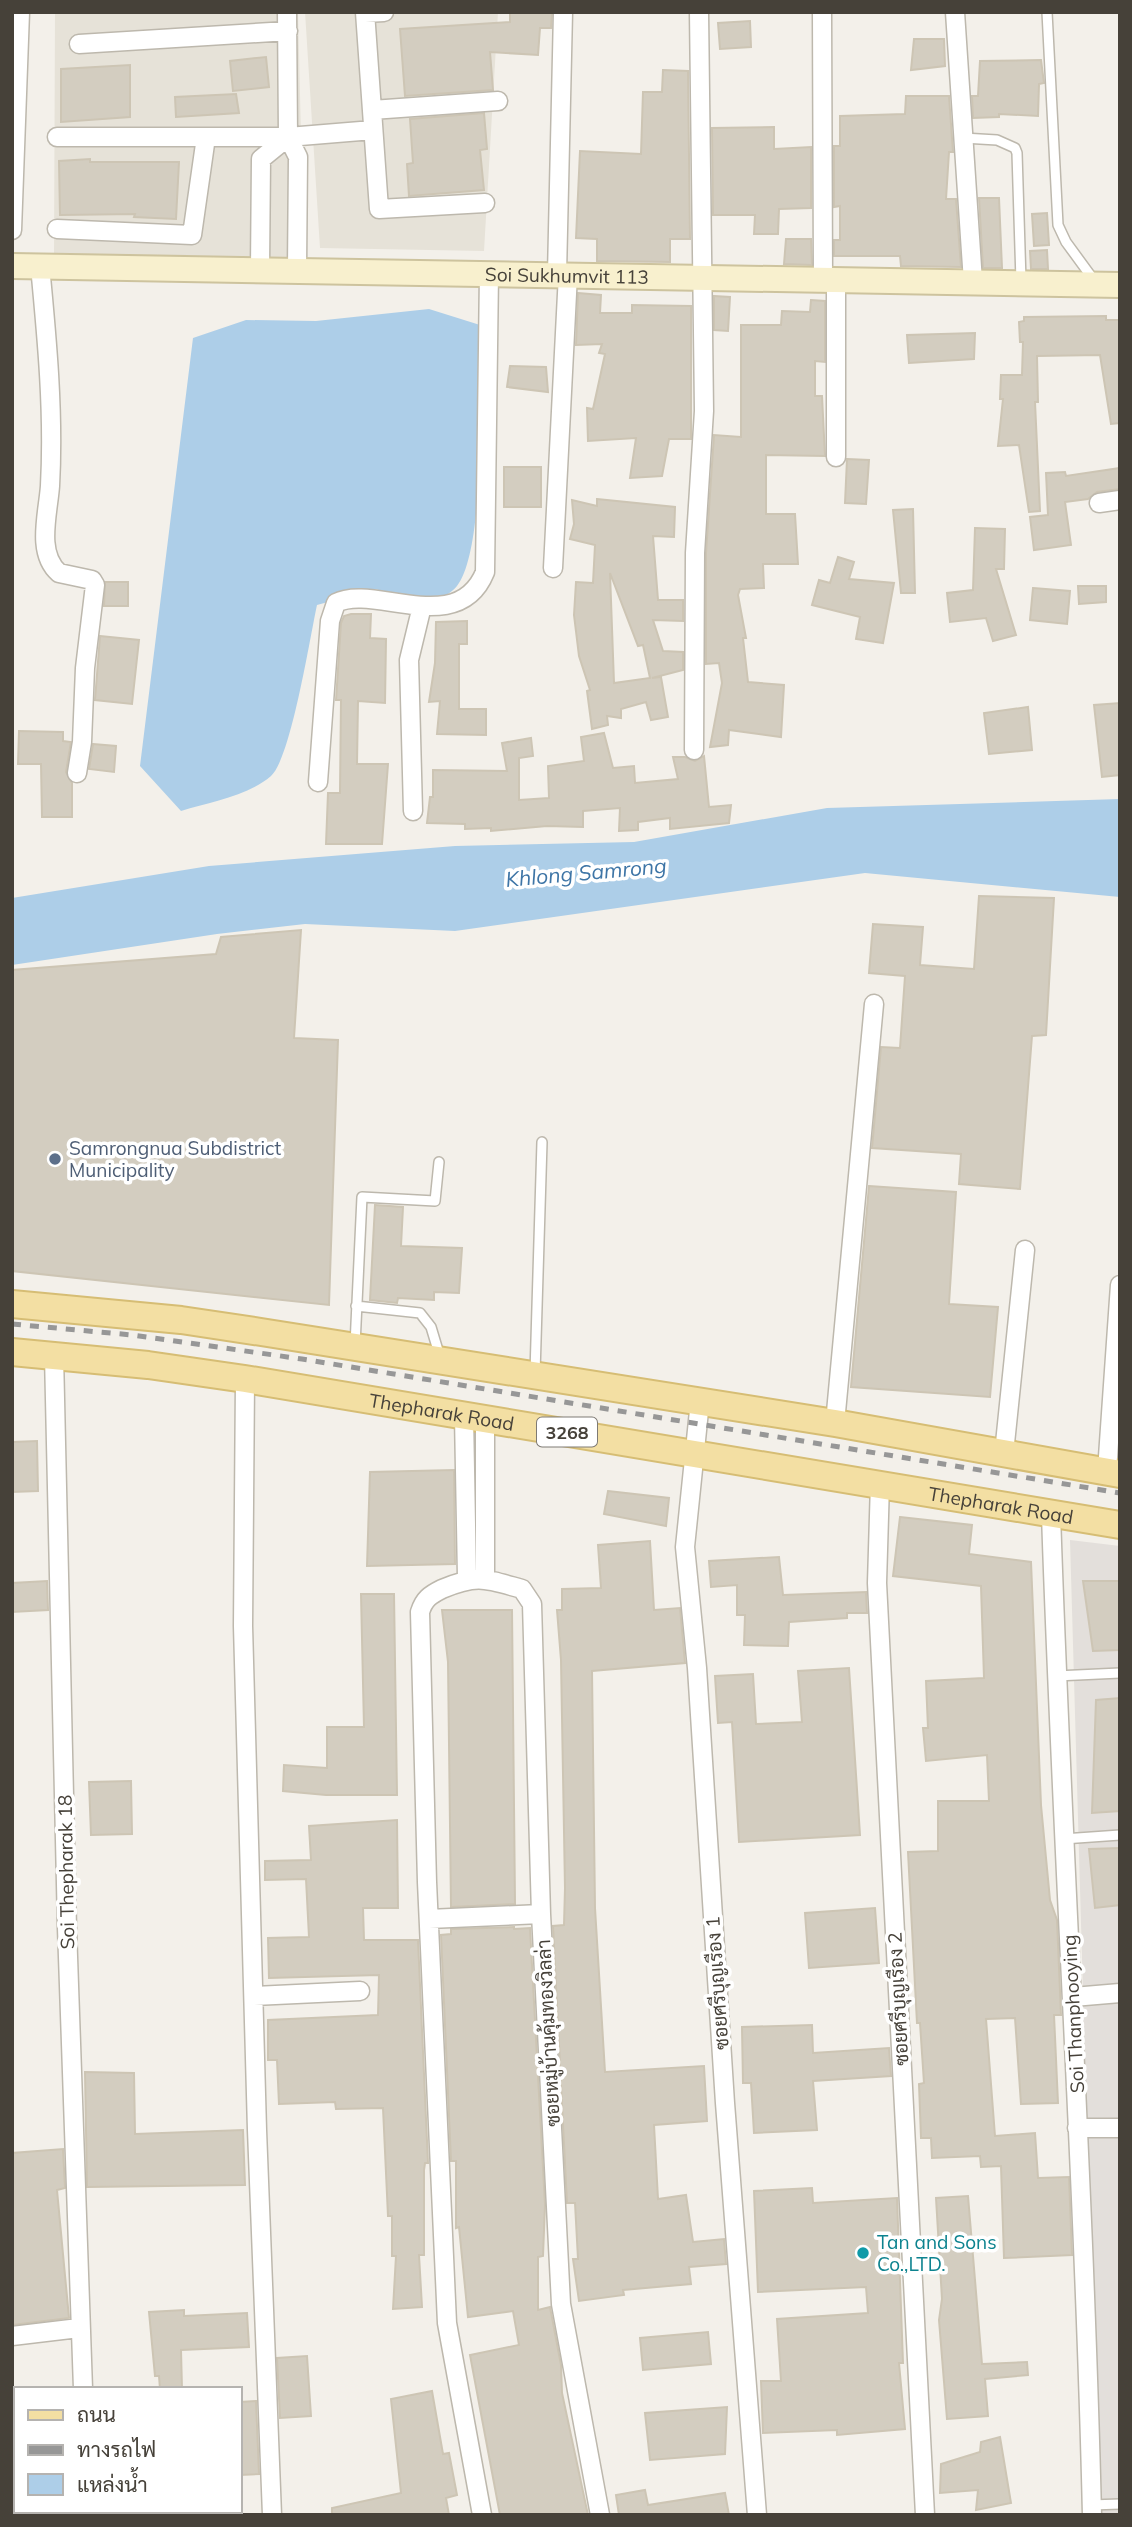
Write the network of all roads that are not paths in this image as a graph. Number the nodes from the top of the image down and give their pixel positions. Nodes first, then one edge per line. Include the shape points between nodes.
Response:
1 (20, 12) edge
2 (288, 12) edge
3 (384, 12) edge
4 (564, 12) edge
5 (699, 12) edge
6 (822, 12) edge
7 (956, 12) edge
8 (1047, 12) edge
9 (365, 13) edge
10 (288, 31) junction
11 (79, 44) dead end
12 (498, 101) dead end
13 (372, 110) junction
14 (373, 130) junction
15 (57, 137) dead end
16 (206, 137) junction
17 (288, 137) junction
18 (963, 138) junction
19 (485, 204) dead end
20 (57, 229) dead end
21 (12, 230) edge
22 (12, 266) edge
23 (40, 266) junction
24 (260, 269) junction
25 (297, 269) junction
26 (489, 273) junction
27 (562, 274) junction
28 (705, 277) junction
29 (830, 279) junction
30 (973, 282) junction
31 (1021, 283) junction
32 (1108, 285) edge
33 (836, 457) dead end
34 (1120, 500) edge
35 (1098, 503) dead end
36 (553, 568) dead end
37 (422, 607) junction
38 (694, 750) dead end
39 (77, 773) dead end
40 (318, 782) dead end
41 (413, 811) dead end
42 (874, 1004) dead end
43 (542, 1142) dead end
44 (439, 1162) dead end
45 (1025, 1250) dead end
46 (1120, 1285) edge
47 (12, 1304) edge
48 (356, 1306) junction
49 (355, 1347) junction
50 (12, 1352) edge
51 (54, 1355) junction
52 (441, 1360) junction
53 (534, 1375) junction
54 (245, 1379) junction
55 (701, 1401) junction
56 (475, 1418) junction
57 (835, 1423) junction
58 (695, 1452) junction
59 (1004, 1453) junction
60 (1113, 1472) edge
61 (880, 1483) junction
62 (1051, 1514) junction
63 (1120, 1525) edge
64 (467, 1578) junction
65 (485, 1579) junction
66 (1120, 1673) edge
67 (1056, 1676) junction
68 (1120, 1835) edge
69 (1063, 1839) junction
70 (541, 1914) junction
71 (429, 1919) junction
72 (360, 1991) dead end
73 (1120, 1993) edge
74 (254, 1996) junction
75 (1073, 1997) junction
76 (1077, 2128) junction
77 (1120, 2128) edge
78 (79, 2328) junction
79 (12, 2336) edge
80 (83, 2387) edge
81 (1120, 2504) edge
82 (1092, 2510) edge
83 (272, 2515) edge
84 (482, 2515) edge
85 (600, 2515) edge
86 (757, 2515) edge
87 (925, 2515) edge

1 - 21 street
2 - 10 street
3 - 9 street
4 - 27 street
5 - 28 street
6 - 29 street
7 - 18 street
8 - 32 lane via 1058,225 1066,242
9 - 13 street
10 - 11 street
10 - 17 street
12 - 13 street
13 - 14 street
14 - 17 street
14 - 19 street via 379,209
15 - 16 street
16 - 17 street
16 - 20 street via 192,235
17 - 24 street via 261,159
17 - 25 street via 298,157
18 - 30 street
18 - 31 lane via 997,140 1017,153
22 - 23 main road, Soi Sukhumvit 113
23 - 24 main road, Soi Sukhumvit 113
23 - 39 street via 50,369 46,553 59,573 92,580 95,585
24 - 25 main road, Soi Sukhumvit 113
25 - 26 main road, Soi Sukhumvit 113
26 - 27 main road, Soi Sukhumvit 113
26 - 37 street via 485,572 473,592 461,599
27 - 28 main road, Soi Sukhumvit 113
27 - 36 street
28 - 29 main road, Soi Sukhumvit 113
28 - 38 street via 704,411 695,553
29 - 30 main road, Soi Sukhumvit 113
29 - 33 street
30 - 31 main road, Soi Sukhumvit 113
31 - 32 main road, Soi Sukhumvit 113
34 - 35 street
37 - 40 street via 349,599 332,609
37 - 41 street via 409,660
42 - 57 street
43 - 53 lane
44 - 48 lane via 435,1200 362,1197
45 - 59 street
46 - 60 street
47 - 49 main road via 181,1320
48 - 49 lane
48 - 52 lane via 420,1313 431,1327
49 - 52 main road
50 - 51 main road, Thepharak Road / 3268
51 - 54 main road, Thepharak Road / 3268
51 - 78 street, Soi Thepharak 18
52 - 53 main road
53 - 55 main road
54 - 56 main road, Thepharak Road / 3268
54 - 74 street via 243,1626
55 - 57 main road
55 - 58 street, ซอยศรีบุญเรือง 1
56 - 58 main road, Thepharak Road / 3268
56 - 64 street
56 - 65 street
57 - 59 main road
58 - 61 main road, Thepharak Road / 3268
58 - 86 street, ซอยศรีบุญเรือง 1 via 685,1547
59 - 60 main road
61 - 62 main road, Thepharak Road / 3268
61 - 87 street, ซอยศรีบุญเรือง 2 via 877,1583
62 - 63 main road, Thepharak Road / 3268
62 - 67 street, Soi Thanphooying
64 - 65 street, ซอยหมู่บ้านคุ้มทองวิลล่า
64 - 71 street, ซอยหมู่บ้านคุ้มทองวิลล่า via 433,1594 420,1612
65 - 70 street, ซอยหมู่บ้านคุ้มทองวิลล่า via 522,1588 532,1604
66 - 67 lane
67 - 69 street, Soi Thanphooying
68 - 69 lane
69 - 75 street, Soi Thanphooying
70 - 71 street
70 - 85 street, ซอยหมู่บ้านคุ้มทองวิลล่า via 561,2304
71 - 84 street, ซอยหมู่บ้านคุ้มทองวิลล่า via 447,2323
72 - 74 street
73 - 75 street
74 - 83 street
75 - 76 street, Soi Thanphooying
76 - 77 street
76 - 82 street, Soi Thanphooying
78 - 79 street
78 - 80 street, Soi Thepharak 18
81 - 82 lane

